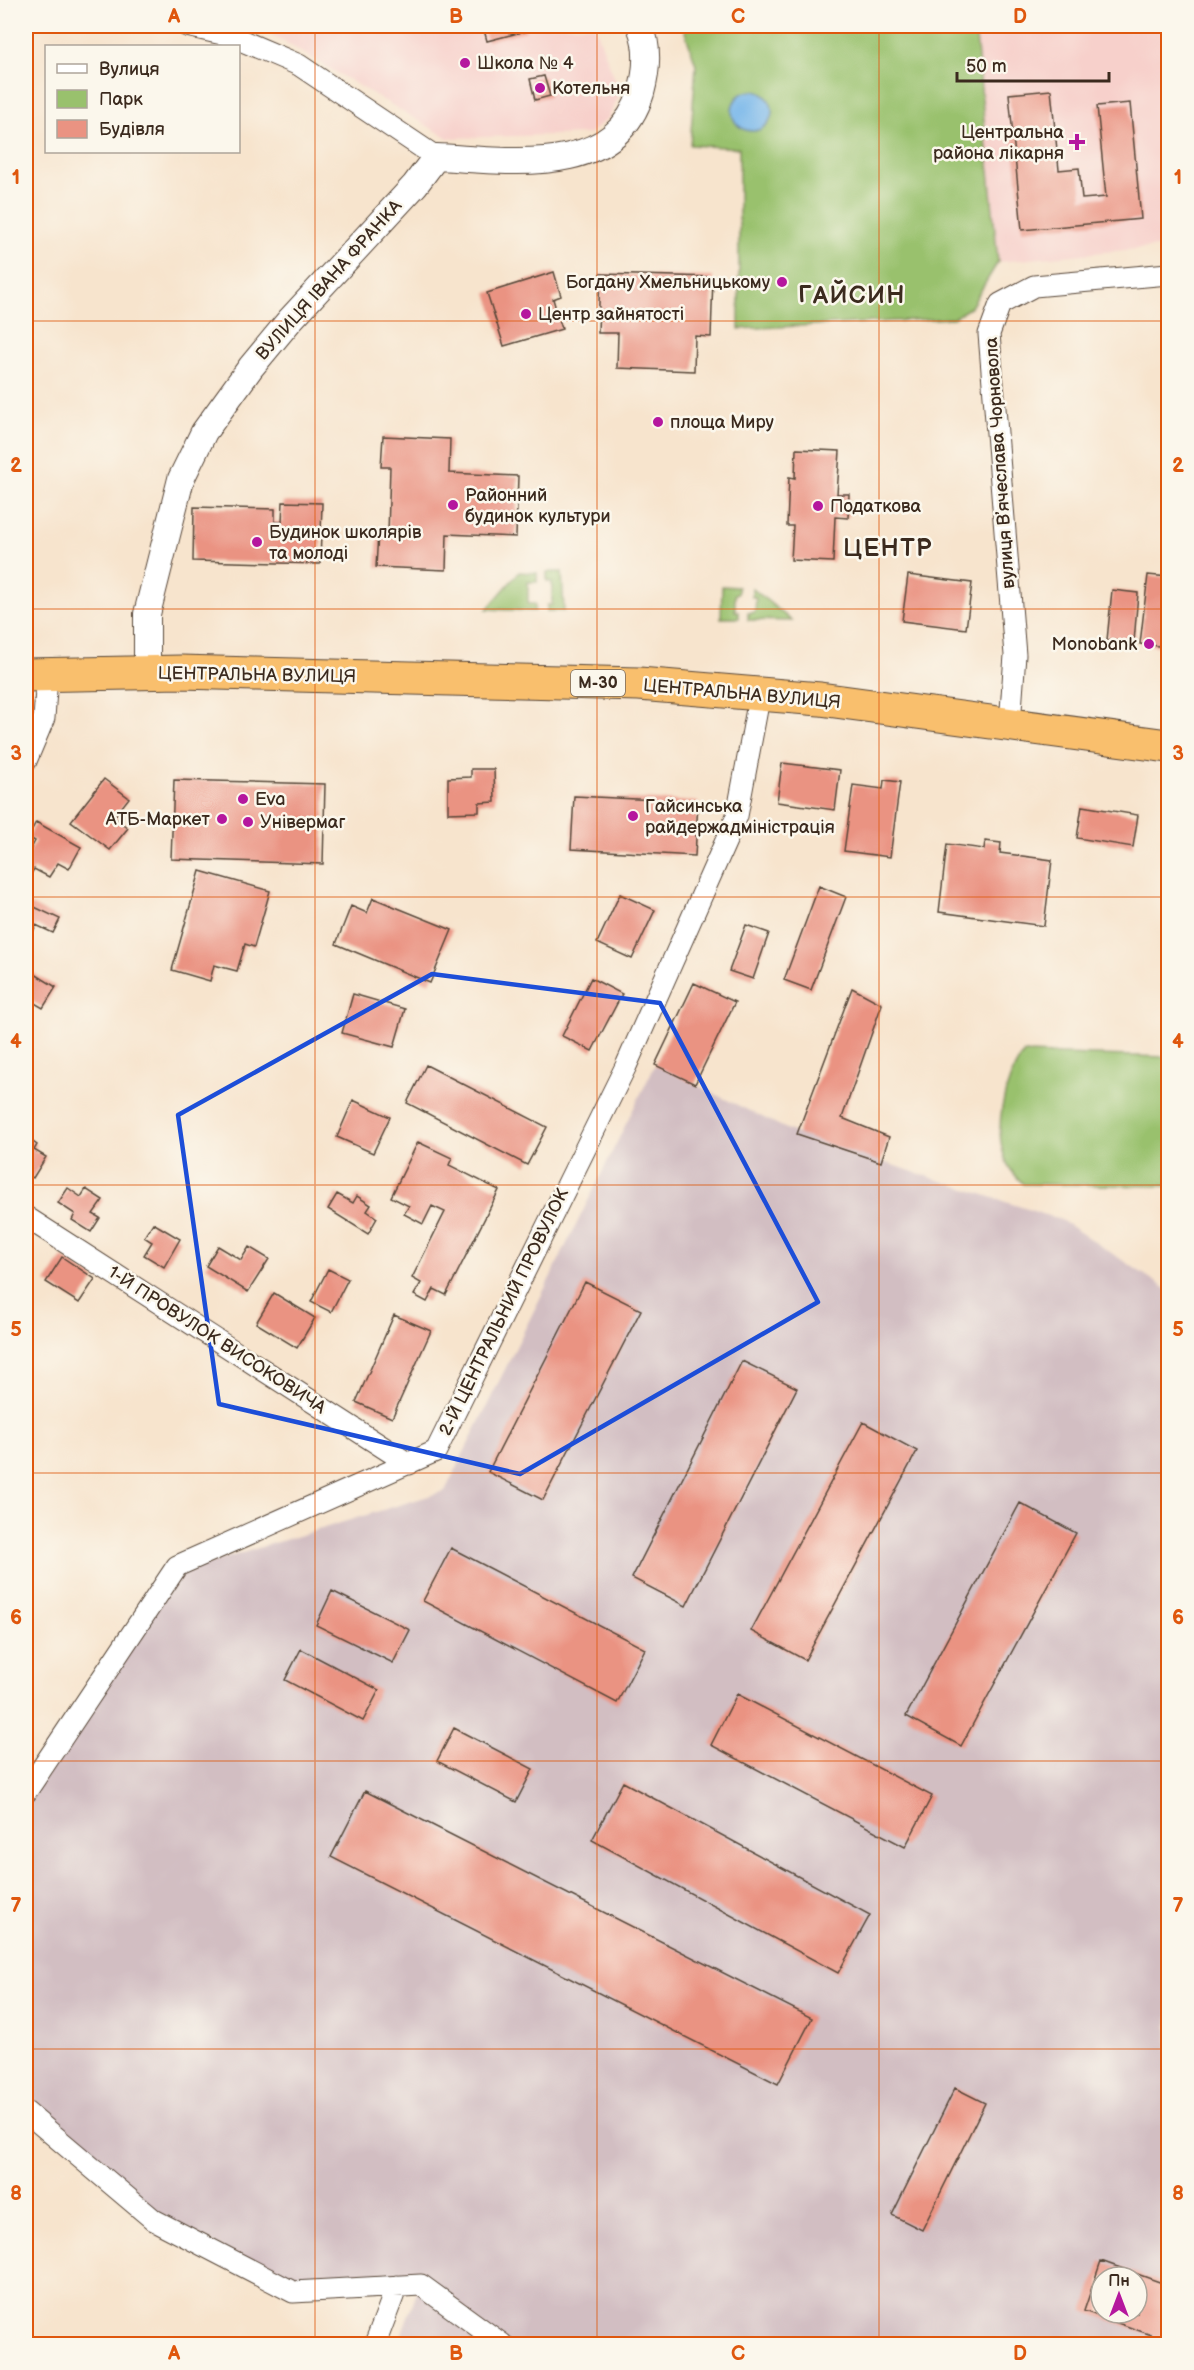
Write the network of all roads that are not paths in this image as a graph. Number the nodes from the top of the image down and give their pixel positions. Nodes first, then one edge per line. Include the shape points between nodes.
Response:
1 (188, 26) edge
2 (640, 26) edge
3 (229, 31) edge
4 (436, 157) junction
5 (1168, 274) edge
6 (147, 673) junction
7 (36, 676) edge
8 (760, 693) junction
9 (1010, 724) junction
10 (1168, 746) edge
11 (26, 761) edge
12 (26, 1217) edge
13 (409, 1464) junction
14 (26, 1792) edge
15 (26, 2112) edge
16 (397, 2286) junction
17 (375, 2344) edge
18 (502, 2344) edge

1 - 3 street
2 - 4 street via 647,73 637,106 618,132 602,145 561,158
3 - 4 street via 299,65
4 - 6 street, ВУЛИЦЯ ІВАНА ФРАНКА via 415,185 290,320 204,432 181,479 147,614
5 - 9 street, вулиця Вʼячеслава Чорновола via 1035,286 1000,304 989,334 1015,655
6 - 7 highway, ЦЕНТРАЛЬНА ВУЛИЦЯ / М-30
6 - 8 highway, ЦЕНТРАЛЬНА ВУЛИЦЯ / М-30 via 639,684
7 - 11 street via 44,718
8 - 9 highway, ЦЕНТРАЛЬНА ВУЛИЦЯ / М-30
8 - 13 street, 2-Й ЦЕНТРАЛЬНИЙ ПРОВУЛОК via 737,816 626,1066 436,1451
9 - 10 highway, ЦЕНТРАЛЬНА ВУЛИЦЯ / М-30
12 - 13 street, 1-Й ПРОВУЛОК ВИСОКОВИЧА
13 - 14 street, 2-Й ЦЕНТРАЛЬНИЙ ПРОВУЛОК via 177,1566
15 - 16 street via 154,2220 294,2292
16 - 17 street
16 - 18 street via 421,2285

